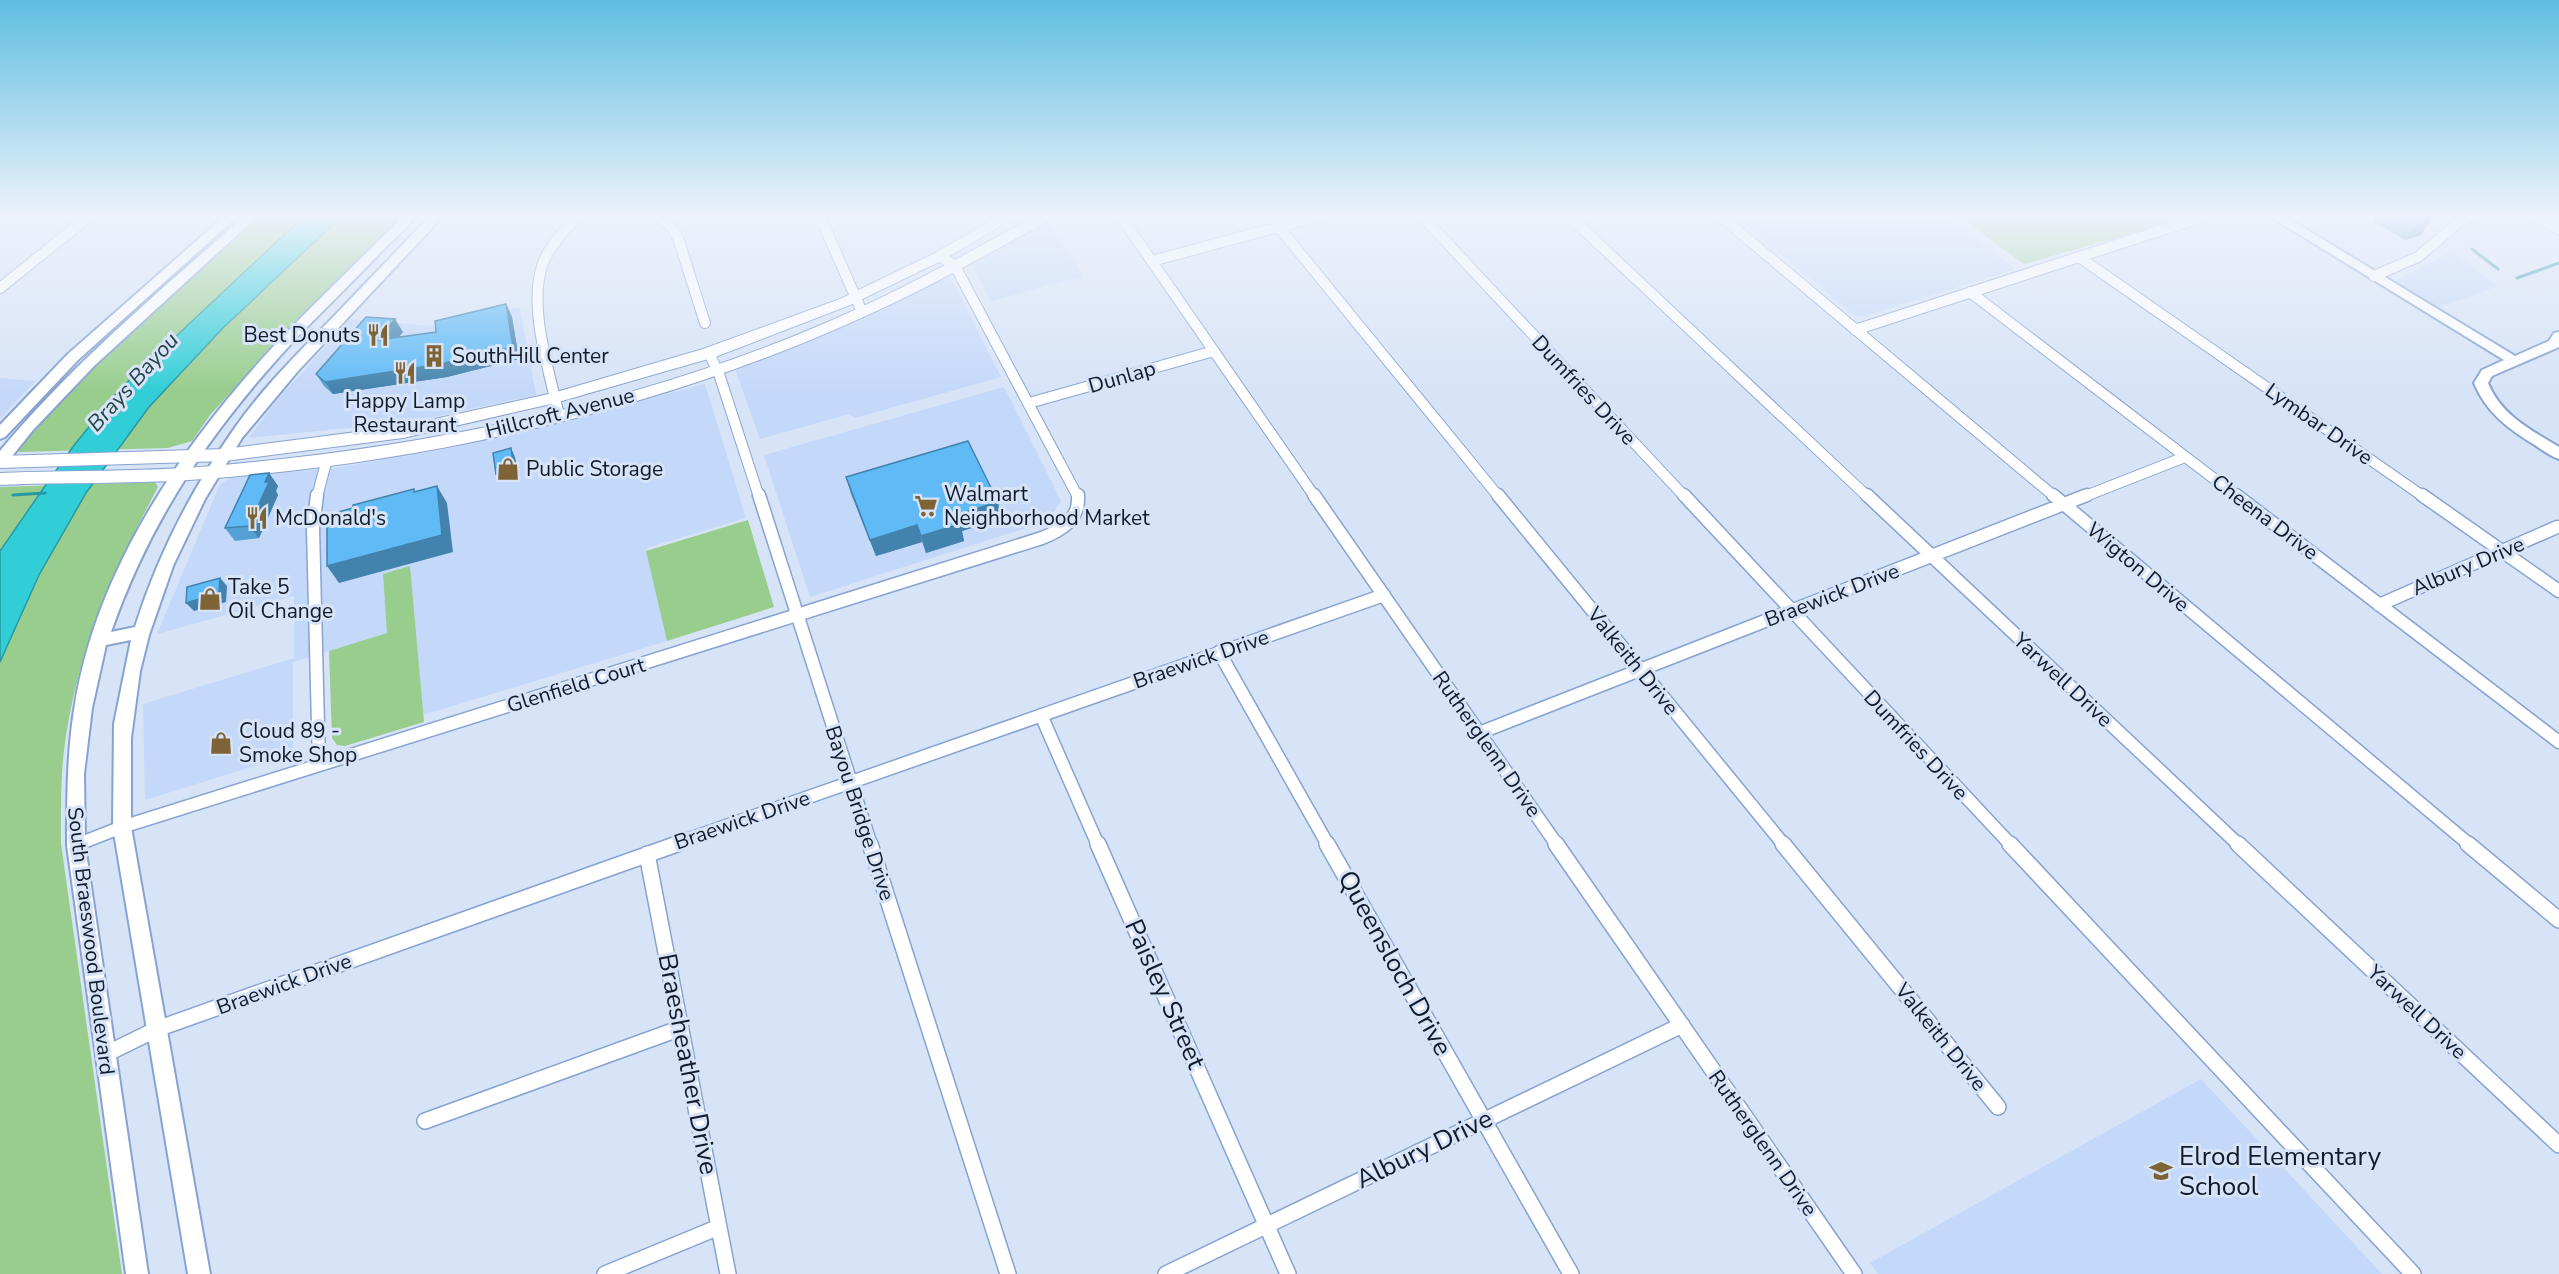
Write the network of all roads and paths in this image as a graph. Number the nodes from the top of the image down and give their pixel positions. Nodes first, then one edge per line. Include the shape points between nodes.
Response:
1 (18, 273) edge
2 (166, 273) edge
3 (187, 273) edge
4 (354, 273) edge
5 (377, 273) edge
6 (541, 273) edge
7 (689, 273) edge
8 (845, 273) edge
9 (911, 273) edge
10 (937, 273) edge
11 (959, 273) edge
12 (1161, 273) edge
13 (1317, 273) edge
14 (1475, 273) edge
15 (1631, 273) edge
16 (1789, 273) edge
17 (2028, 273) edge
18 (2103, 273) edge
19 (2370, 273) edge
20 (2380, 273) edge
21 (382, 274) joint
22 (2374, 276) junction
23 (0, 288) edge
24 (1970, 292) junction
25 (134, 301) junction
26 (154, 303) junction
27 (859, 305) junction
28 (705, 323) dead end
29 (1856, 330) junction
30 (286, 342) junction
31 (2557, 342) edge
32 (313, 346) junction
33 (1214, 351) junction
34 (709, 353) junction
35 (2513, 360) junction
36 (717, 370) junction
37 (555, 398) junction
38 (1029, 403) junction
39 (481, 415) junction
40 (559, 416) junction
41 (0, 434) edge
42 (392, 451) junction
43 (2559, 454) edge
44 (192, 455) junction
45 (225, 455) junction
46 (2185, 457) junction
47 (327, 459) junction
48 (1, 470) edge
49 (213, 472) junction
50 (178, 475) junction
51 (2064, 504) junction
52 (2557, 527) dead end
53 (2502, 551) junction
54 (1931, 556) junction
55 (2559, 591) edge
56 (1384, 596) junction
57 (2379, 605) junction
58 (1790, 611) junction
59 (797, 615) junction
60 (141, 632) junction
61 (99, 640) junction
62 (1220, 652) junction
63 (1640, 670) junction
64 (1041, 715) junction
65 (1479, 733) junction
66 (2559, 742) edge
67 (319, 765) junction
68 (850, 782) junction
69 (122, 827) junction
70 (76, 845) junction
71 (647, 854) junction
72 (2559, 920) edge
73 (1682, 1025) junction
74 (681, 1028) junction
75 (157, 1029) junction
76 (104, 1055) junction
77 (1998, 1107) dead end
78 (1483, 1120) junction
79 (425, 1121) dead end
80 (2559, 1145) edge
81 (1267, 1226) junction
82 (719, 1227) junction
83 (138, 1274) edge
84 (199, 1274) edge
85 (605, 1274) edge
86 (728, 1274) edge
87 (1008, 1274) edge
88 (1166, 1274) edge
89 (1288, 1274) edge
90 (1571, 1274) edge
91 (1854, 1274) edge
92 (2413, 1274) edge

1 - 23 street
2 - 25 main road
3 - 26 main road
4 - 30 main road, South Braeswood Boulevard
5 - 21 main road
6 - 37 street via 537,307
7 - 28 street
8 - 27 street
9 - 27 main road, Hillcroft Avenue
10 - 27 main road, Hillcroft Avenue
11 - 38 street
12 - 33 street, Rutherglenn Drive
13 - 63 street, Valkeith Drive
14 - 58 street, Dumfries Drive
15 - 54 street, Yarwell Drive
16 - 29 street, Wigton Drive
17 - 24 street
18 - 53 street, Lymbar Drive
19 - 22 main road
20 - 22 street
21 - 32 main road
22 - 35 main road
24 - 29 street
24 - 46 street, Cheena Drive
25 - 26 main road
25 - 41 main road via 73,357
26 - 48 main road via 51,403
27 - 34 main road, Hillcroft Avenue
27 - 36 main road, Hillcroft Avenue via 805,337
29 - 51 street, Wigton Drive
30 - 32 main road
30 - 44 main road, South Braeswood Boulevard
31 - 35 main road
32 - 45 main road via 259,407
33 - 38 street, Dunlap
33 - 56 street, Rutherglenn Drive
34 - 36 street, Bayou Bridge Drive
34 - 37 main road, Hillcroft Avenue
35 - 43 main road via 2487,373 2481,383 2485,397 2500,413
36 - 40 main road, Hillcroft Avenue
36 - 59 street, Bayou Bridge Drive
37 - 39 main road, Hillcroft Avenue
37 - 40 street
38 - 59 street, Glenfield Court via 1078,496 1079,506 1073,520 1041,538
39 - 42 main road via 449,428 402,439
39 - 45 main road, Hillcroft Avenue via 363,438
40 - 42 main road, Hillcroft Avenue
42 - 47 main road, Hillcroft Avenue
44 - 45 main road, Hillcroft Avenue
44 - 48 main road, Hillcroft Avenue via 21,462
44 - 50 main road, South Braeswood Boulevard
45 - 49 main road
46 - 51 street, Braewick Drive
46 - 57 street, Cheena Drive
47 - 49 main road, Hillcroft Avenue
47 - 67 street via 313,529
48 - 50 main road, Hillcroft Avenue
49 - 50 main road, Hillcroft Avenue
49 - 60 main road via 176,536
50 - 61 main road, South Braeswood Boulevard via 132,556
51 - 54 street, Braewick Drive
51 - 72 street, Wigton Drive
52 - 53 street, Albury Drive
53 - 55 street, Lymbar Drive
53 - 57 street, Albury Drive
54 - 58 street, Braewick Drive
54 - 80 street, Yarwell Drive
56 - 62 street, Braewick Drive
56 - 65 street, Rutherglenn Drive
57 - 66 street, Cheena Drive
58 - 63 street, Braewick Drive
58 - 92 street, Dumfries Drive
59 - 67 street, Glenfield Court
59 - 68 street, Bayou Bridge Drive
60 - 61 main road
60 - 69 main road via 124,710 120,767
61 - 70 main road, South Braeswood Boulevard via 87,677 79,724 73,801
62 - 64 street, Braewick Drive
62 - 78 street, Queensloch Drive
63 - 65 street, Braewick Drive
63 - 77 street, Valkeith Drive
64 - 68 street, Braewick Drive
64 - 81 street, Paisley Street
65 - 73 street, Rutherglenn Drive
67 - 69 street, Glenfield Court
68 - 71 street, Braewick Drive
68 - 87 street, Bayou Bridge Drive
69 - 70 street, Glenfield Court
69 - 75 main road
70 - 76 main road, South Braeswood Boulevard
71 - 74 street, Braesheather Drive
71 - 75 street, Braewick Drive
73 - 78 street, Albury Drive
73 - 91 street, Rutherglenn Drive
74 - 79 street
74 - 82 street, Braesheather Drive
75 - 76 street, Braewick Drive
75 - 84 main road
76 - 83 main road, South Braeswood Boulevard
78 - 81 street, Albury Drive
78 - 90 street, Queensloch Drive
81 - 88 street, Albury Drive
81 - 89 street, Paisley Street
82 - 85 street
82 - 86 street, Braesheather Drive

